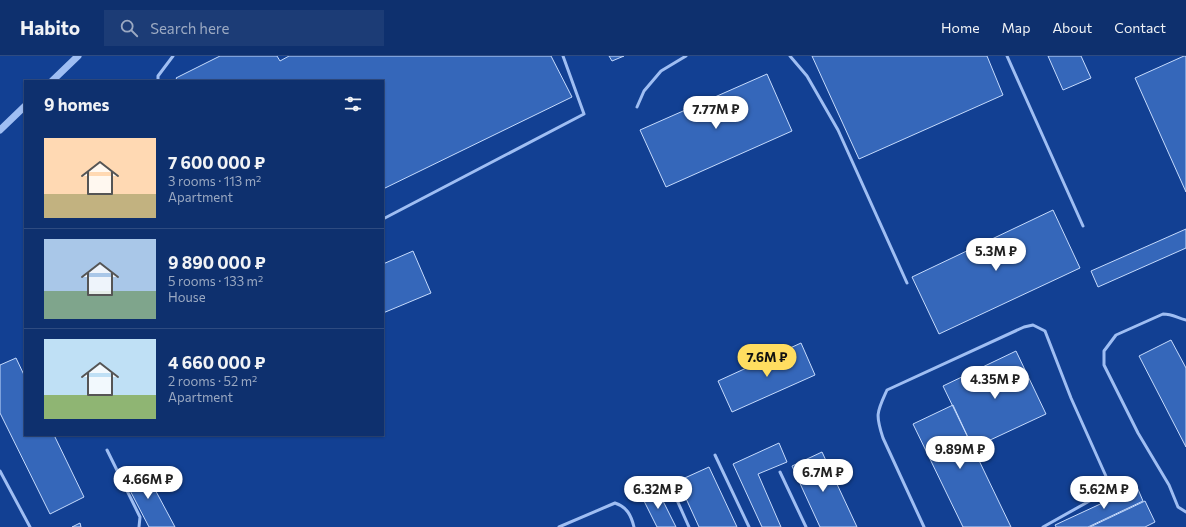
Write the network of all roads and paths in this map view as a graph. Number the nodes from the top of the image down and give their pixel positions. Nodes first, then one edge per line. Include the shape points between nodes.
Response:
1 (78, 56) edge
2 (173, 56) edge
3 (563, 56) edge
4 (686, 56) edge
5 (790, 56) edge
6 (1007, 56) edge
7 (53, 80) edge
8 (158, 80) edge
9 (24, 107) edge
10 (637, 108) dead end
11 (0, 130) edge
12 (384, 218) edge
13 (1083, 226) dead end
14 (907, 283) dead end
15 (1186, 320) edge
16 (107, 450) dead end
17 (715, 455) dead end
18 (0, 470) edge
19 (780, 472) dead end
20 (668, 480) dead end
21 (1186, 512) edge
22 (30, 527) edge
23 (138, 527) edge
24 (559, 527) edge
25 (634, 527) edge
26 (689, 527) edge
27 (750, 527) edge
28 (806, 527) edge
29 (924, 527) edge
30 (1043, 527) edge

1 - 7 street
2 - 8 lane via 158,76
3 - 12 lane via 584,114
4 - 10 lane via 661,71 644,91
5 - 14 lane via 807,76 838,130
6 - 13 lane
9 - 11 street
15 - 21 lane via 1163,314 1116,335 1104,351 1104,365 1178,507
16 - 23 lane via 140,517
17 - 27 lane
18 - 22 lane
19 - 28 lane
20 - 26 lane
24 - 25 lane via 615,503 629,512
29 - 30 lane via 878,423 878,410 887,390 1024,326 1033,325 1045,331 1071,398 1109,483 1102,494

